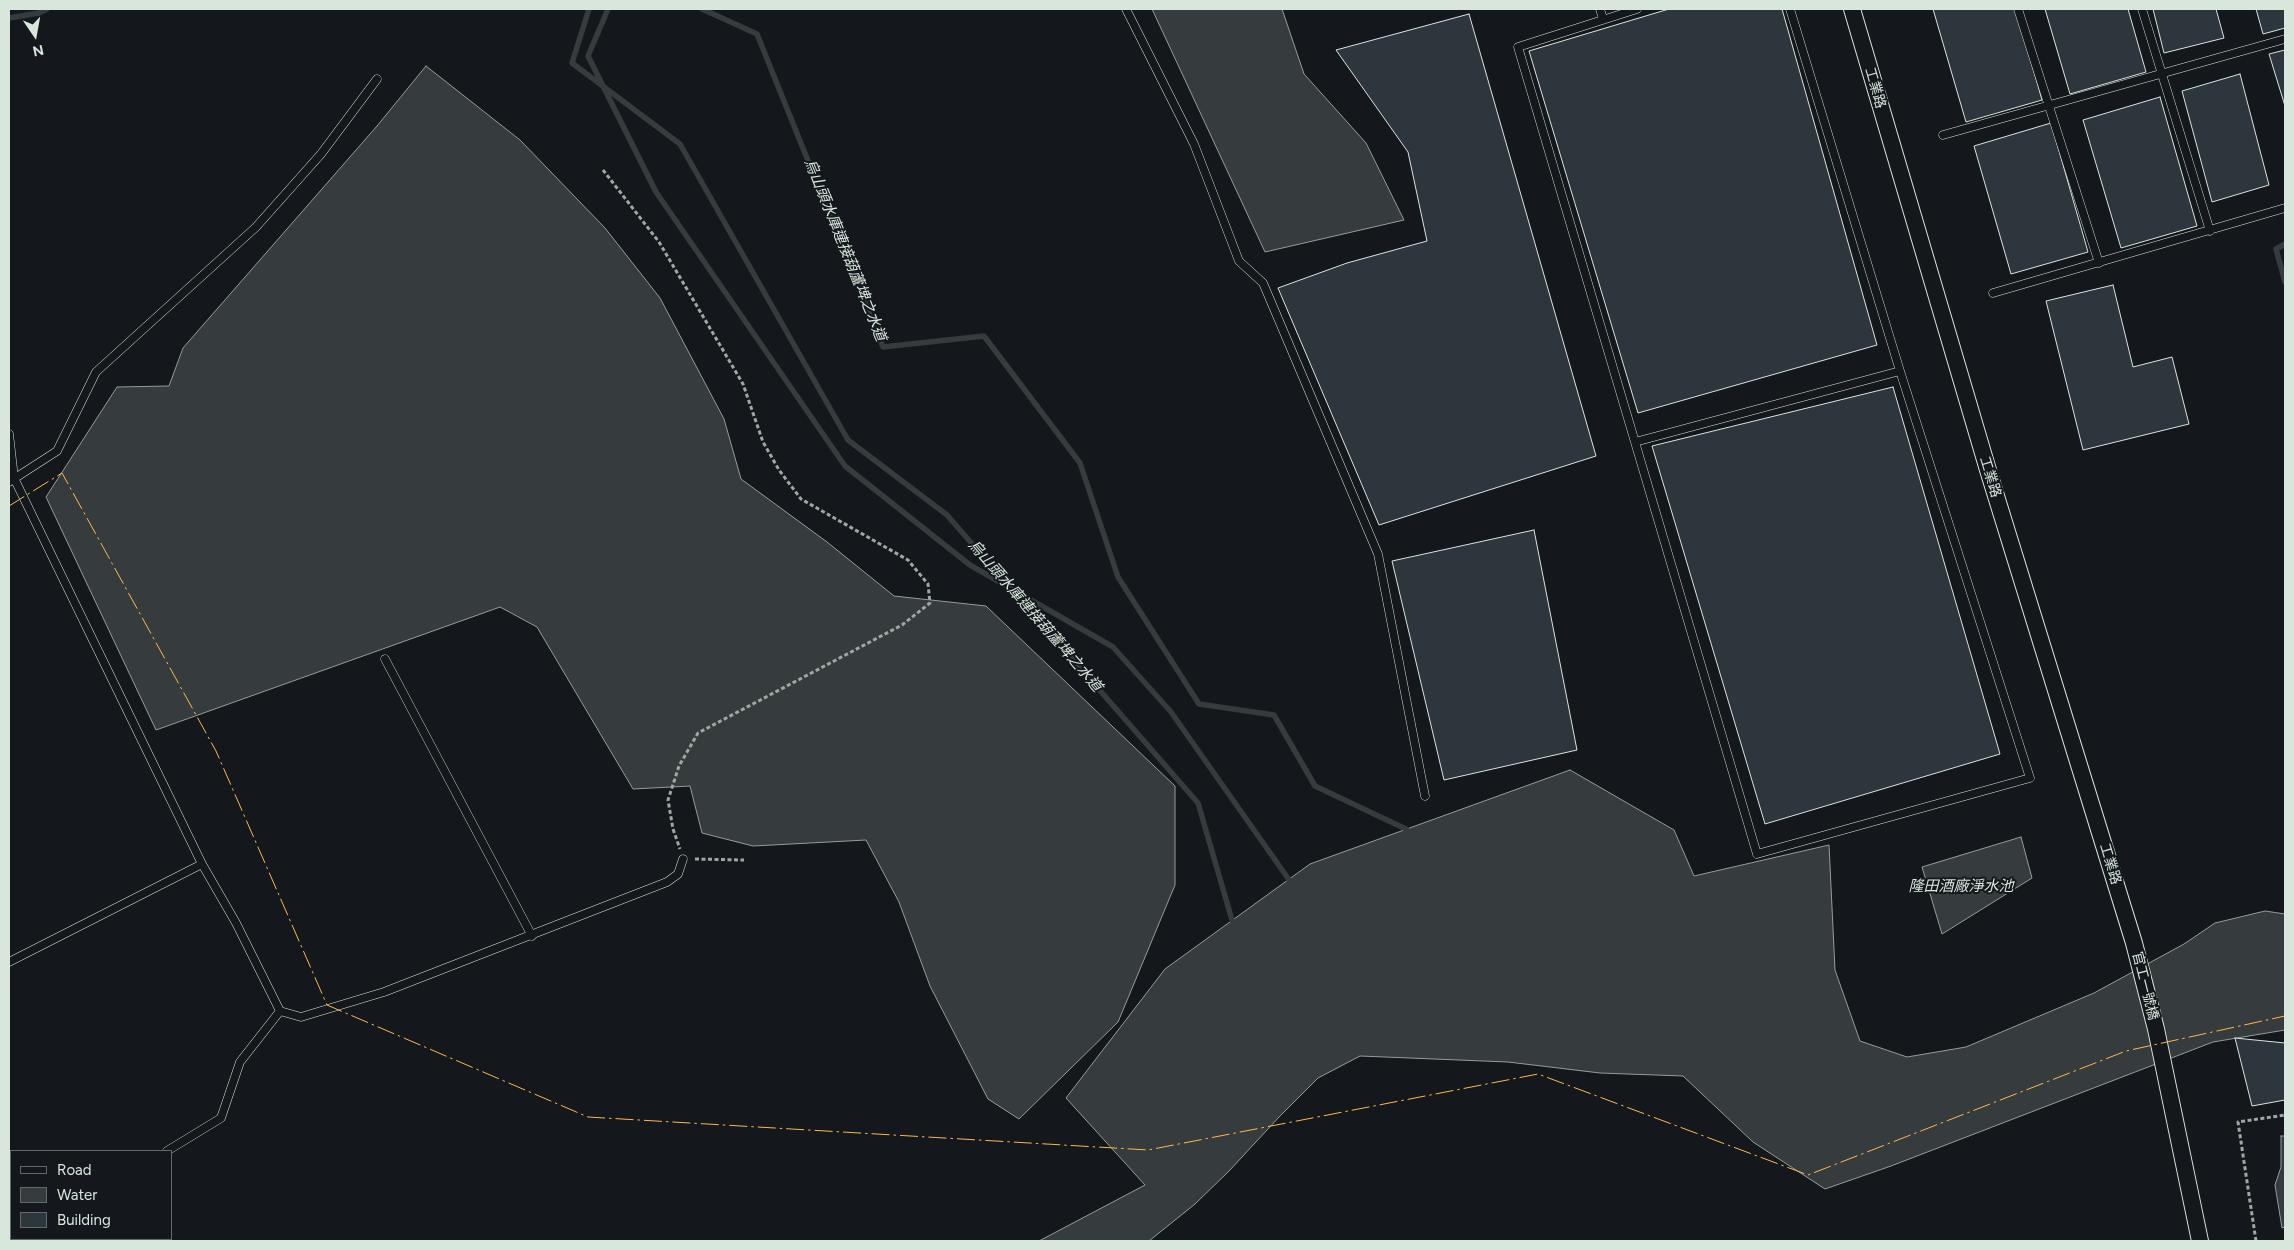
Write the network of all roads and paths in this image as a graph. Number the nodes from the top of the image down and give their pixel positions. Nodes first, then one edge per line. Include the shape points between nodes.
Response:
1 (1126, 9) edge
2 (1600, 9) edge
3 (1638, 9) edge
4 (1790, 9) edge
5 (1852, 9) edge
6 (2018, 9) edge
7 (2142, 9) edge
8 (1603, 19) junction
9 (2285, 39) edge
10 (2162, 75) junction
11 (377, 79) dead end
12 (2049, 106) junction
13 (1943, 135) dead end
14 (603, 170) dead end
15 (2285, 208) edge
16 (2210, 231) junction
17 (2099, 263) junction
18 (1994, 293) dead end
19 (1900, 371) junction
20 (9, 434) edge
21 (1635, 442) junction
22 (11, 480) edge
23 (385, 659) dead end
24 (1425, 796) dead end
25 (683, 859) junction
26 (744, 860) dead end
27 (202, 864) junction
28 (532, 936) junction
29 (2134, 943) joint
30 (9, 962) edge
31 (280, 1011) junction
32 (2285, 1115) edge
33 (169, 1150) edge
34 (2200, 1241) edge
35 (2256, 1241) edge

1 - 24 lane via 1194,144 1238,260 1263,283 1378,554
2 - 8 lane
3 - 8 lane
4 - 19 lane
5 - 29 street, 工業路 via 1988,470
6 - 12 lane
7 - 10 lane
8 - 21 lane via 1518,47
9 - 10 lane
10 - 12 lane
10 - 16 lane
11 - 22 lane via 321,154 256,227 96,372 57,451
12 - 13 lane
12 - 17 lane
14 - 25 path via 659,242 743,384 763,442 801,499 908,560 928,584 930,603 902,625 698,732 679,766 668,800
15 - 16 lane
16 - 17 lane
17 - 18 lane
19 - 21 lane
19 - 21 lane via 2030,778 1757,854
20 - 22 lane
22 - 27 lane
23 - 28 lane
25 - 26 path
25 - 28 lane via 678,874 666,882
27 - 30 lane
27 - 31 lane
28 - 31 lane via 384,992 301,1017
29 - 34 street, 官工一號橋 via 2156,1029
31 - 33 lane via 240,1062 221,1118
32 - 35 path via 2238,1122

